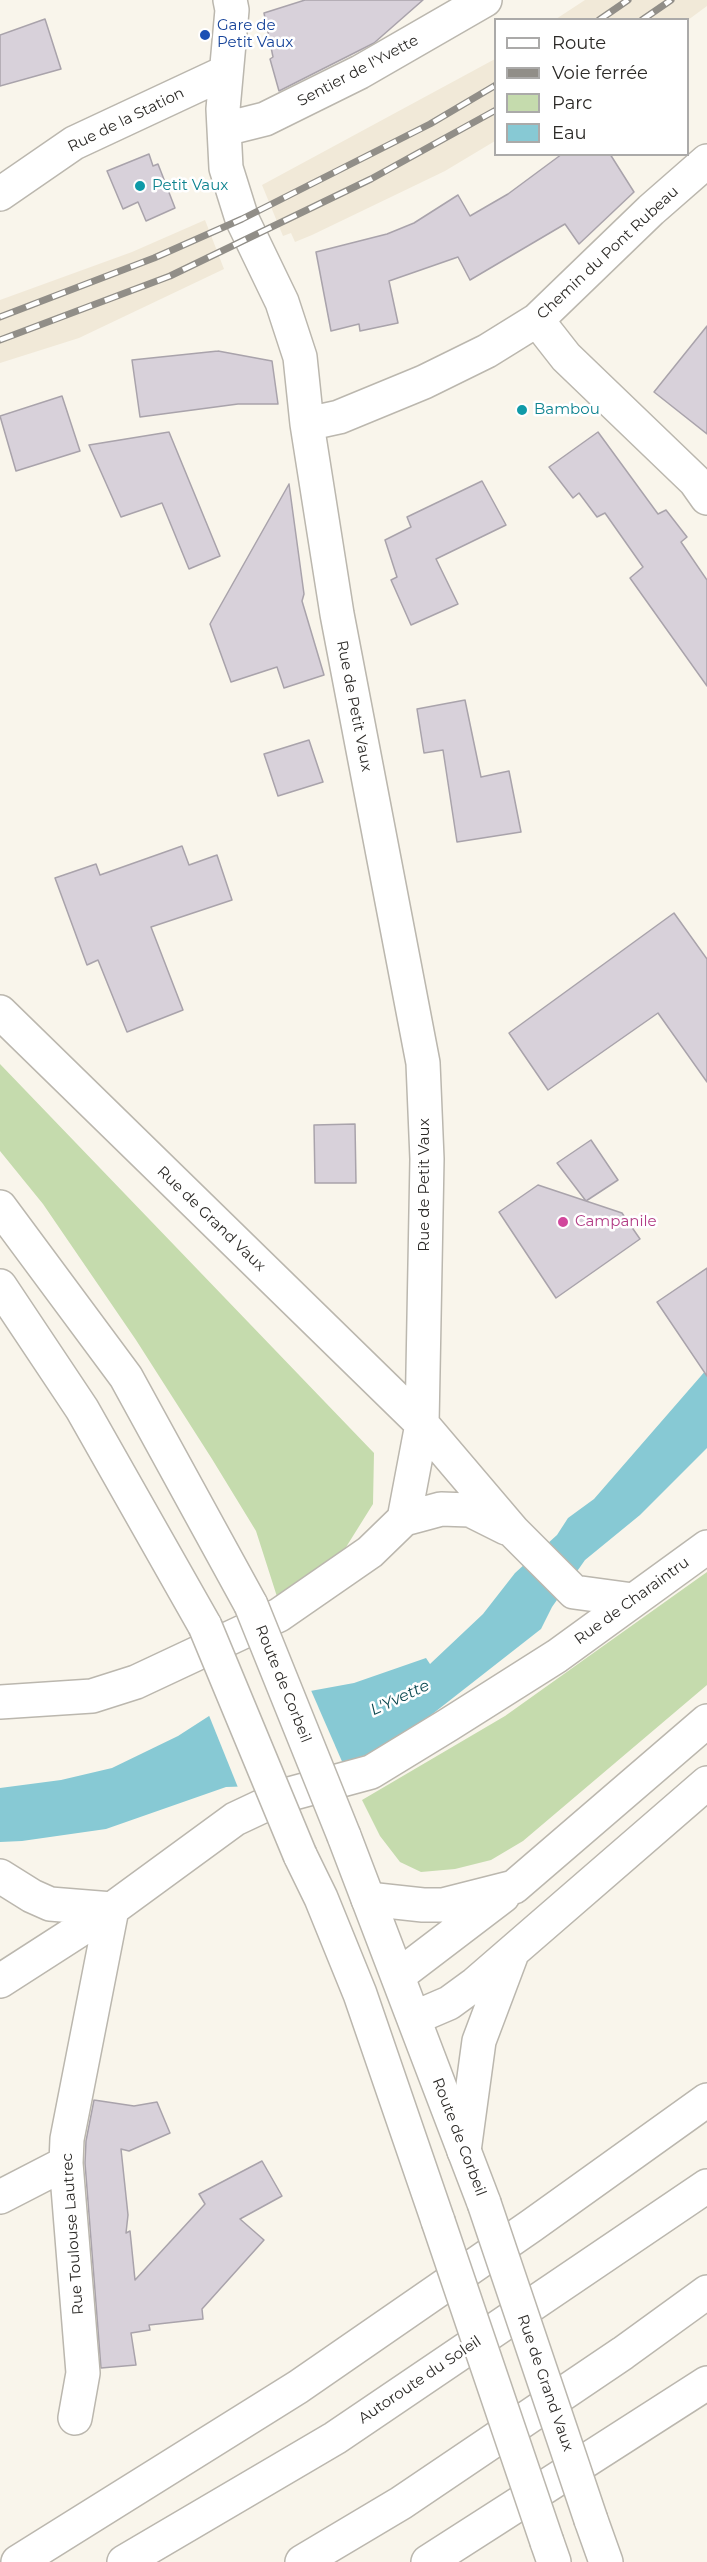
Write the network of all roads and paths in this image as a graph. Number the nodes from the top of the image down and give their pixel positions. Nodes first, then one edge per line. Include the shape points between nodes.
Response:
1 (230, 0) edge
2 (485, 0) edge
3 (226, 72) junction
4 (225, 129) junction
5 (707, 161) edge
6 (0, 194) edge
7 (537, 320) junction
8 (307, 424) junction
9 (707, 498) edge
10 (0, 1012) edge
11 (0, 1207) edge
12 (0, 1286) edge
13 (422, 1424) junction
14 (404, 1519) junction
15 (521, 1538) junction
16 (707, 1547) edge
17 (574, 1592) junction
18 (633, 1600) junction
19 (557, 1656) junction
20 (0, 1702) edge
21 (707, 1721) edge
22 (707, 1784) edge
23 (0, 1876) edge
24 (514, 1887) junction
25 (368, 1899) junction
26 (112, 1909) junction
27 (513, 1952) junction
28 (398, 1976) junction
29 (0, 1981) edge
30 (360, 1994) junction
31 (414, 2018) junction
32 (373, 2034) junction
33 (707, 2100) edge
34 (464, 2151) junction
35 (66, 2163) junction
36 (707, 2186) edge
37 (0, 2197) edge
38 (484, 2203) joint
39 (707, 2292) edge
40 (707, 2383) edge
41 (75, 2418) dead end
42 (550, 2552) edge
43 (18, 2562) edge
44 (124, 2562) edge
45 (302, 2562) edge
46 (428, 2562) edge
47 (606, 2562) edge

1 - 3 main road, Rue de Petit Vaux
2 - 4 main road, Sentier de l'Yvette via 349,77 265,119
3 - 4 main road, Rue de Petit Vaux
3 - 6 main road, Rue de la Station via 74,143
4 - 8 main road, Rue de Petit Vaux via 226,168 231,186 242,219 282,302 300,357
5 - 7 main road, Chemin du Pont Rubeau
7 - 8 main road, Chemin du Pont Rubeau via 487,351 424,382 339,417
7 - 9 main road via 566,357 695,481
8 - 13 main road, Rue de Petit Vaux via 337,614 423,1063 428,1159
10 - 13 main road, Rue de Grand Vaux
11 - 25 main road, Route de Corbeil, bridge via 126,1377 251,1605
12 - 30 main road, bridge via 82,1409 205,1626
13 - 14 main road, Rue de Petit Vaux
13 - 15 main road, Rue de Grand Vaux
14 - 15 main road via 441,1509 470,1510
14 - 20 main road via 370,1552 279,1615 136,1682 92,1696
15 - 17 main road, Rue de Grand Vaux
16 - 18 main road, Rue de Charaintru
17 - 18 main road
17 - 19 main road
18 - 19 main road, Rue de Charaintru
19 - 26 main road, Rue de Charaintru via 372,1772 286,1796 235,1819
21 - 24 main road
22 - 27 main road
23 - 26 main road via 50,1904
24 - 25 main road via 443,1905
24 - 28 main road
25 - 28 main road, Route de Corbeil
26 - 29 main road, Rue de Charaintru
26 - 35 main road, Rue Toulouse Lautrec via 67,2139
27 - 31 main road via 449,2003
27 - 34 main road via 479,2041
28 - 30 main road
28 - 31 main road, Route de Corbeil
30 - 32 main road
31 - 32 main road
31 - 34 main road, Route de Corbeil
32 - 42 main road, bridge
33 - 43 main road via 298,2386
34 - 38 main road, Route de Corbeil
35 - 37 main road
35 - 41 main road, Rue Toulouse Lautrec via 83,2373
36 - 44 main road, Autoroute du Soleil via 335,2438
38 - 47 main road, Rue de Grand Vaux, bridge
39 - 45 main road via 401,2503
40 - 46 main road

